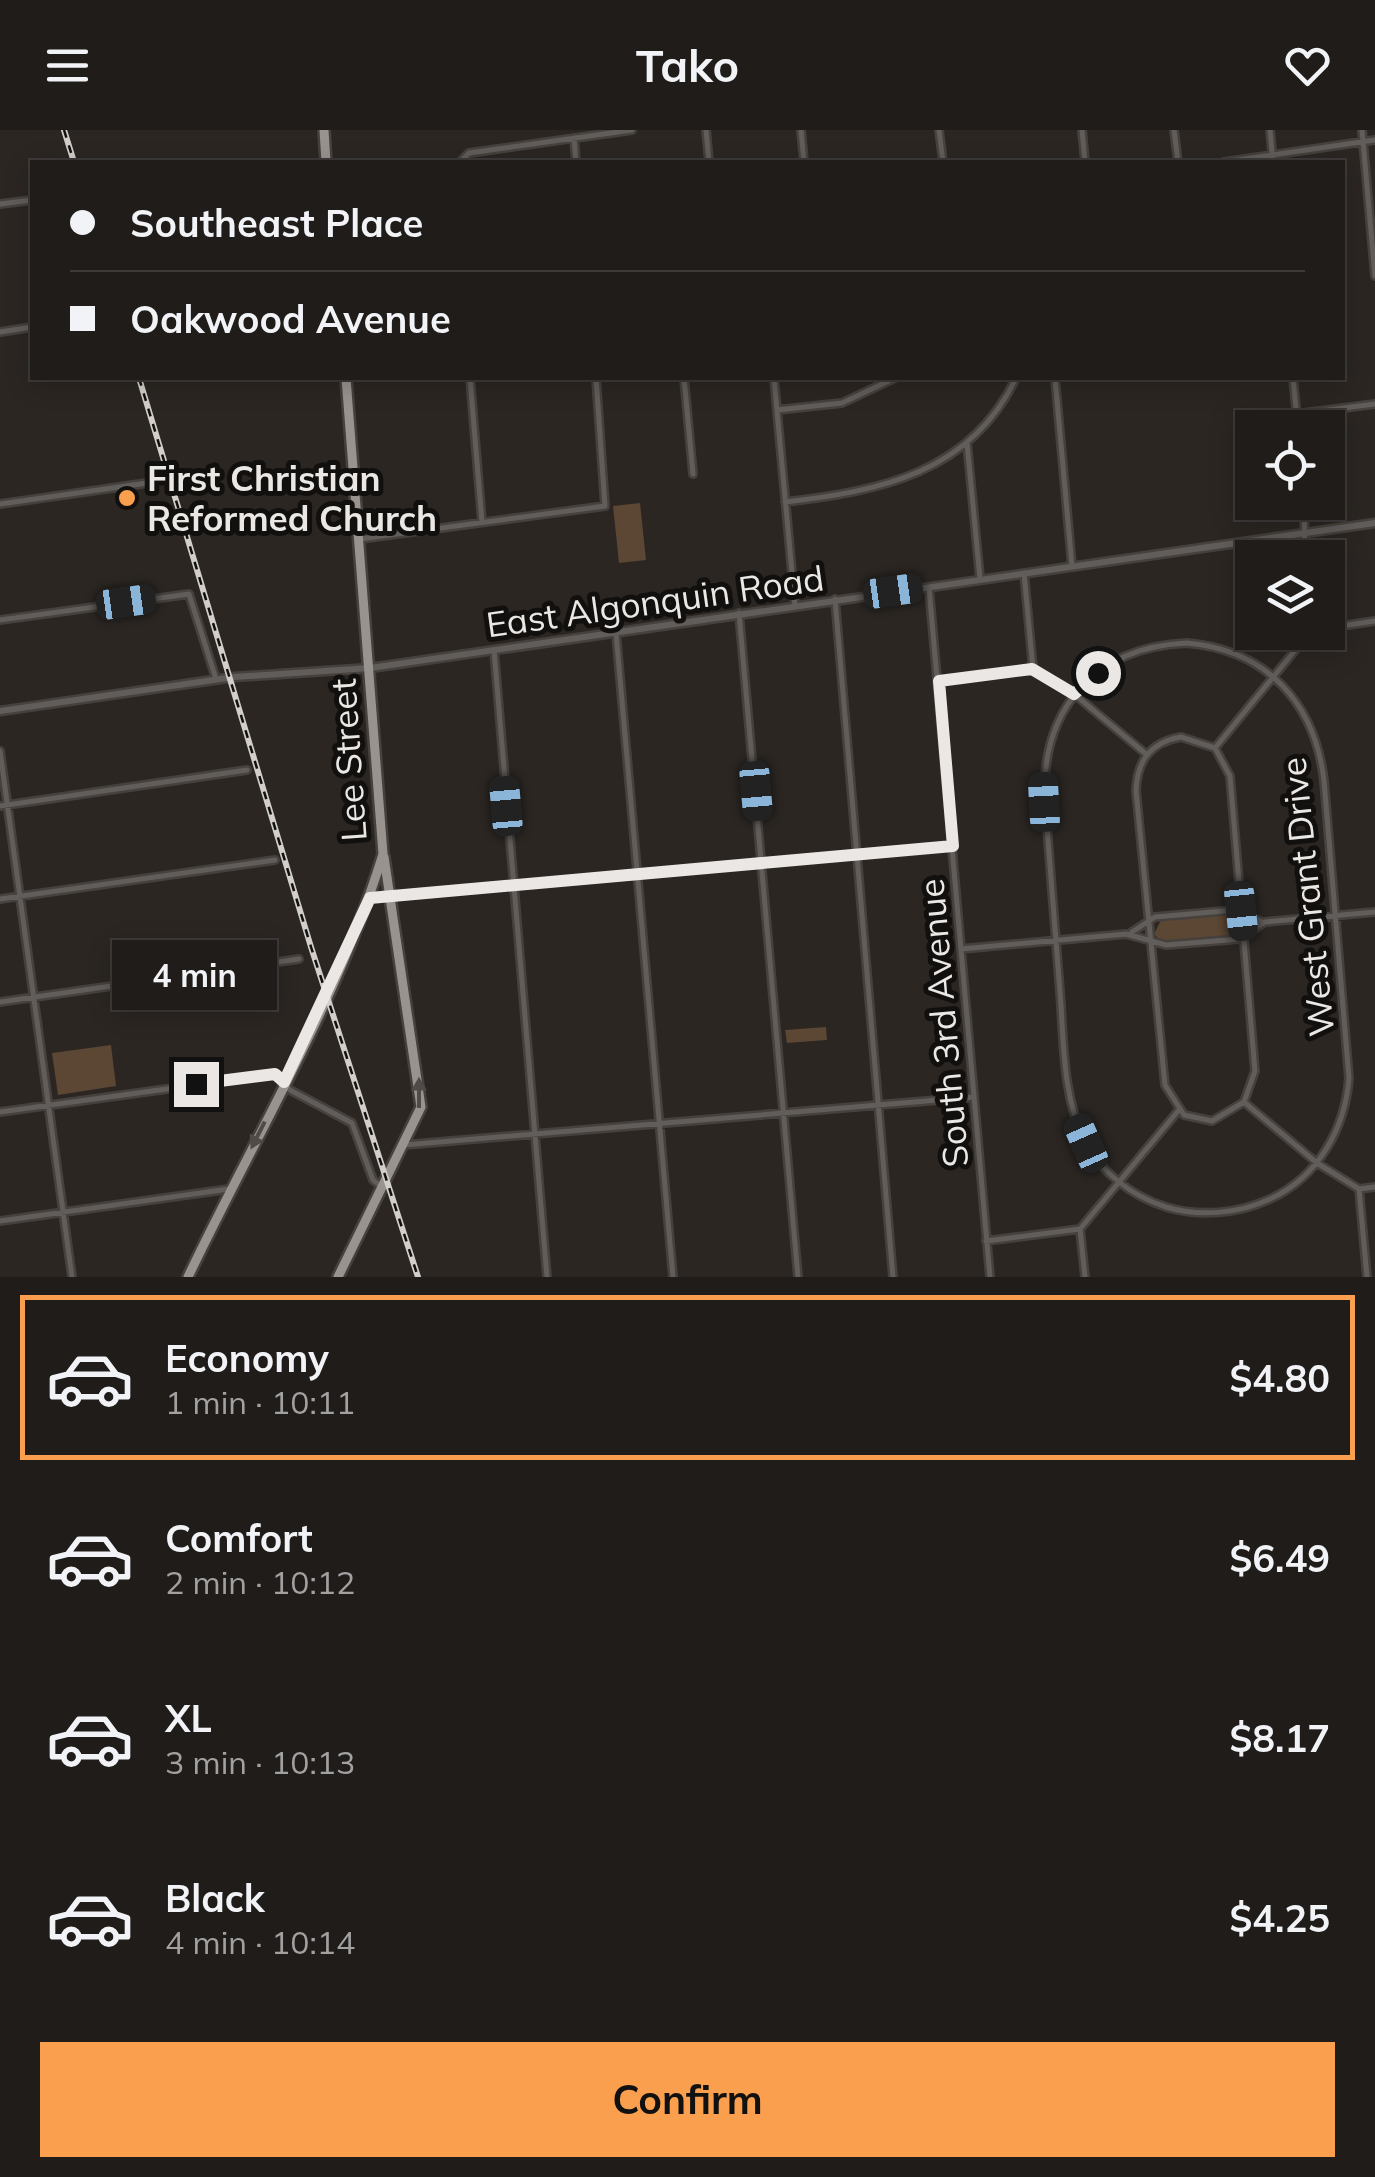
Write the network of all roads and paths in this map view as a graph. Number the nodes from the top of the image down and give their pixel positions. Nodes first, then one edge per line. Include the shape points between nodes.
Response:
1 (324, 130) edge
2 (632, 130) edge
3 (706, 130) edge
4 (801, 130) edge
5 (939, 130) edge
6 (1082, 130) edge
7 (1174, 130) edge
8 (1270, 130) edge
9 (1362, 130) edge
10 (574, 138) junction
11 (1375, 140) edge
12 (1363, 142) junction
13 (1273, 159) edge
14 (326, 160) edge
15 (462, 160) edge
16 (576, 160) edge
17 (710, 160) edge
18 (804, 160) edge
19 (942, 160) edge
20 (1084, 160) edge
21 (1178, 160) edge
22 (30, 200) edge
23 (0, 204) edge
24 (1375, 276) edge
25 (30, 327) edge
26 (0, 332) edge
27 (346, 380) edge
28 (470, 380) edge
29 (596, 380) edge
30 (684, 380) edge
31 (774, 380) edge
32 (891, 380) edge
33 (1014, 380) edge
34 (1055, 380) edge
35 (1293, 380) edge
36 (1375, 404) edge
37 (777, 410) junction
38 (1296, 410) edge
39 (1328, 410) edge
40 (967, 443) junction
41 (693, 474) dead end
42 (154, 482) dead end
43 (786, 502) junction
44 (0, 504) edge
45 (1304, 520) edge
46 (482, 522) junction
47 (1375, 523) edge
48 (1304, 534) junction
49 (360, 539) junction
50 (1304, 540) edge
51 (1072, 566) junction
52 (1024, 573) junction
53 (980, 578) junction
54 (929, 586) junction
55 (835, 599) junction
56 (795, 604) junction
57 (739, 612) junction
58 (0, 620) edge
59 (1375, 621) edge
60 (1345, 625) edge
61 (616, 631) junction
62 (494, 650) junction
63 (1295, 650) edge
64 (370, 668) junction
65 (1032, 669) junction
66 (1274, 676) junction
67 (216, 679) junction
68 (939, 681) junction
69 (1074, 694) junction
70 (0, 711) edge
71 (1215, 748) junction
72 (0, 750) edge
73 (1146, 754) junction
74 (247, 770) dead end
75 (4, 805) edge
76 (953, 846) junction
77 (383, 854) junction
78 (860, 855) junction
79 (276, 860) dead end
80 (762, 863) junction
81 (637, 874) junction
82 (513, 885) junction
83 (20, 896) junction
84 (389, 896) junction
85 (370, 898) junction
86 (0, 899) edge
87 (1241, 911) junction
88 (1375, 912) edge
89 (1336, 916) junction
90 (1148, 920) junction
91 (1265, 922) junction
92 (1126, 934) junction
93 (1244, 937) junction
94 (1056, 941) junction
95 (1150, 944) junction
96 (961, 949) junction
97 (299, 959) dead end
98 (34, 997) junction
99 (0, 1002) edge
100 (284, 1082) junction
101 (974, 1097) junction
102 (1244, 1102) junction
103 (50, 1105) junction
104 (879, 1105) junction
105 (1178, 1110) junction
106 (0, 1112) edge
107 (783, 1112) junction
108 (658, 1124) junction
109 (534, 1135) junction
110 (404, 1145) junction
111 (1317, 1162) junction
112 (1117, 1181) junction
113 (382, 1187) junction
114 (1375, 1187) edge
115 (230, 1189) junction
116 (1359, 1189) junction
117 (64, 1212) junction
118 (0, 1221) edge
119 (1080, 1229) junction
120 (986, 1241) junction
121 (72, 1277) edge
122 (188, 1277) edge
123 (338, 1277) edge
124 (547, 1277) edge
125 (673, 1277) edge
126 (798, 1277) edge
127 (894, 1277) edge
128 (990, 1277) edge
129 (1085, 1277) edge
130 (1367, 1277) edge

1 - 14 main road
2 - 10 street
3 - 17 street
4 - 18 street
5 - 19 street
6 - 20 street
7 - 21 street
8 - 13 street
9 - 12 street
10 - 15 street via 469,152
10 - 16 street
11 - 12 street
12 - 13 street
12 - 24 street
22 - 23 street
25 - 26 street
27 - 49 main road, Lee Street
28 - 46 street
29 - 46 street via 605,506
30 - 41 street
31 - 37 street
32 - 37 street via 842,403
33 - 40 street
34 - 51 street
35 - 38 street
36 - 39 street
37 - 43 street
40 - 43 street via 899,483
40 - 53 street
42 - 44 street
43 - 56 street
45 - 48 street
46 - 49 street
47 - 48 street, East Algonquin Road
48 - 50 street
48 - 51 street, East Algonquin Road
49 - 64 main road, Lee Street
51 - 52 street, East Algonquin Road
52 - 53 street, East Algonquin Road
52 - 65 street
53 - 54 street, East Algonquin Road
54 - 55 street, East Algonquin Road
54 - 68 street, South 3rd Avenue
55 - 56 street, East Algonquin Road
55 - 78 street
56 - 57 street, East Algonquin Road
57 - 61 street, East Algonquin Road
57 - 80 street
58 - 67 street via 189,594
59 - 60 street
61 - 62 street, East Algonquin Road
61 - 81 street
62 - 64 street, East Algonquin Road
62 - 82 street
63 - 66 street
64 - 67 street, East Algonquin Road
64 - 77 main road, Lee Street
65 - 68 street
65 - 69 street
66 - 69 street, West Grant Drive via 1231,652 1165,644 1112,662
66 - 71 street
66 - 89 street, West Grant Drive via 1302,709 1322,757
67 - 70 street, East Algonquin Road
68 - 76 street, South 3rd Avenue
69 - 73 street
69 - 94 street via 1049,740 1043,772
71 - 73 street via 1181,737
71 - 87 street via 1230,776
72 - 75 street
73 - 90 street via 1136,790
74 - 75 street
75 - 83 street
76 - 78 street
76 - 96 street, South 3rd Avenue
77 - 84 main road
77 - 85 main road, Lee Street
78 - 80 street
78 - 104 street
79 - 83 street
80 - 81 street
80 - 107 street
81 - 82 street
81 - 108 street
82 - 84 street
82 - 109 street
83 - 86 street
83 - 98 street
84 - 85 street
110 -> 84 main road via 419,1113 421,1088
85 - 100 main road, Lee Street
87 - 90 street
87 - 91 street
87 - 93 street
88 - 89 street
89 - 91 street
89 - 111 street, West Grant Drive via 1348,1091 1340,1122
90 - 92 street
90 - 95 street
91 - 93 street
92 - 94 street
92 - 95 street
93 - 95 street
93 - 102 street via 1255,1071
94 - 96 street
94 - 112 street via 1072,1109 1086,1143
95 - 105 street via 1163,1076
96 - 101 street, South 3rd Avenue
97 - 98 street
98 - 99 street
98 - 103 street
100 - 103 street via 275,1074
100 - 113 street via 352,1123 373,1180
100 -> 115 main road, Lee Street
101 - 104 street
101 - 120 street, South 3rd Avenue
102 - 105 street via 1212,1121
102 - 111 street
103 - 106 street
103 - 117 street
104 - 107 street
104 - 127 street
105 - 112 street
107 - 108 street
107 - 126 street
108 - 109 street
108 - 125 street
109 - 110 street
109 - 124 street
110 - 113 main road
111 - 112 street via 1270,1199 1221,1212 1171,1208
111 - 116 street
112 - 119 street
113 - 123 main road
114 - 116 street
115 - 117 street
115 - 122 main road, Lee Street
116 - 130 street
117 - 118 street
117 - 121 street
119 - 120 street
119 - 129 street
120 - 128 street, South 3rd Avenue

